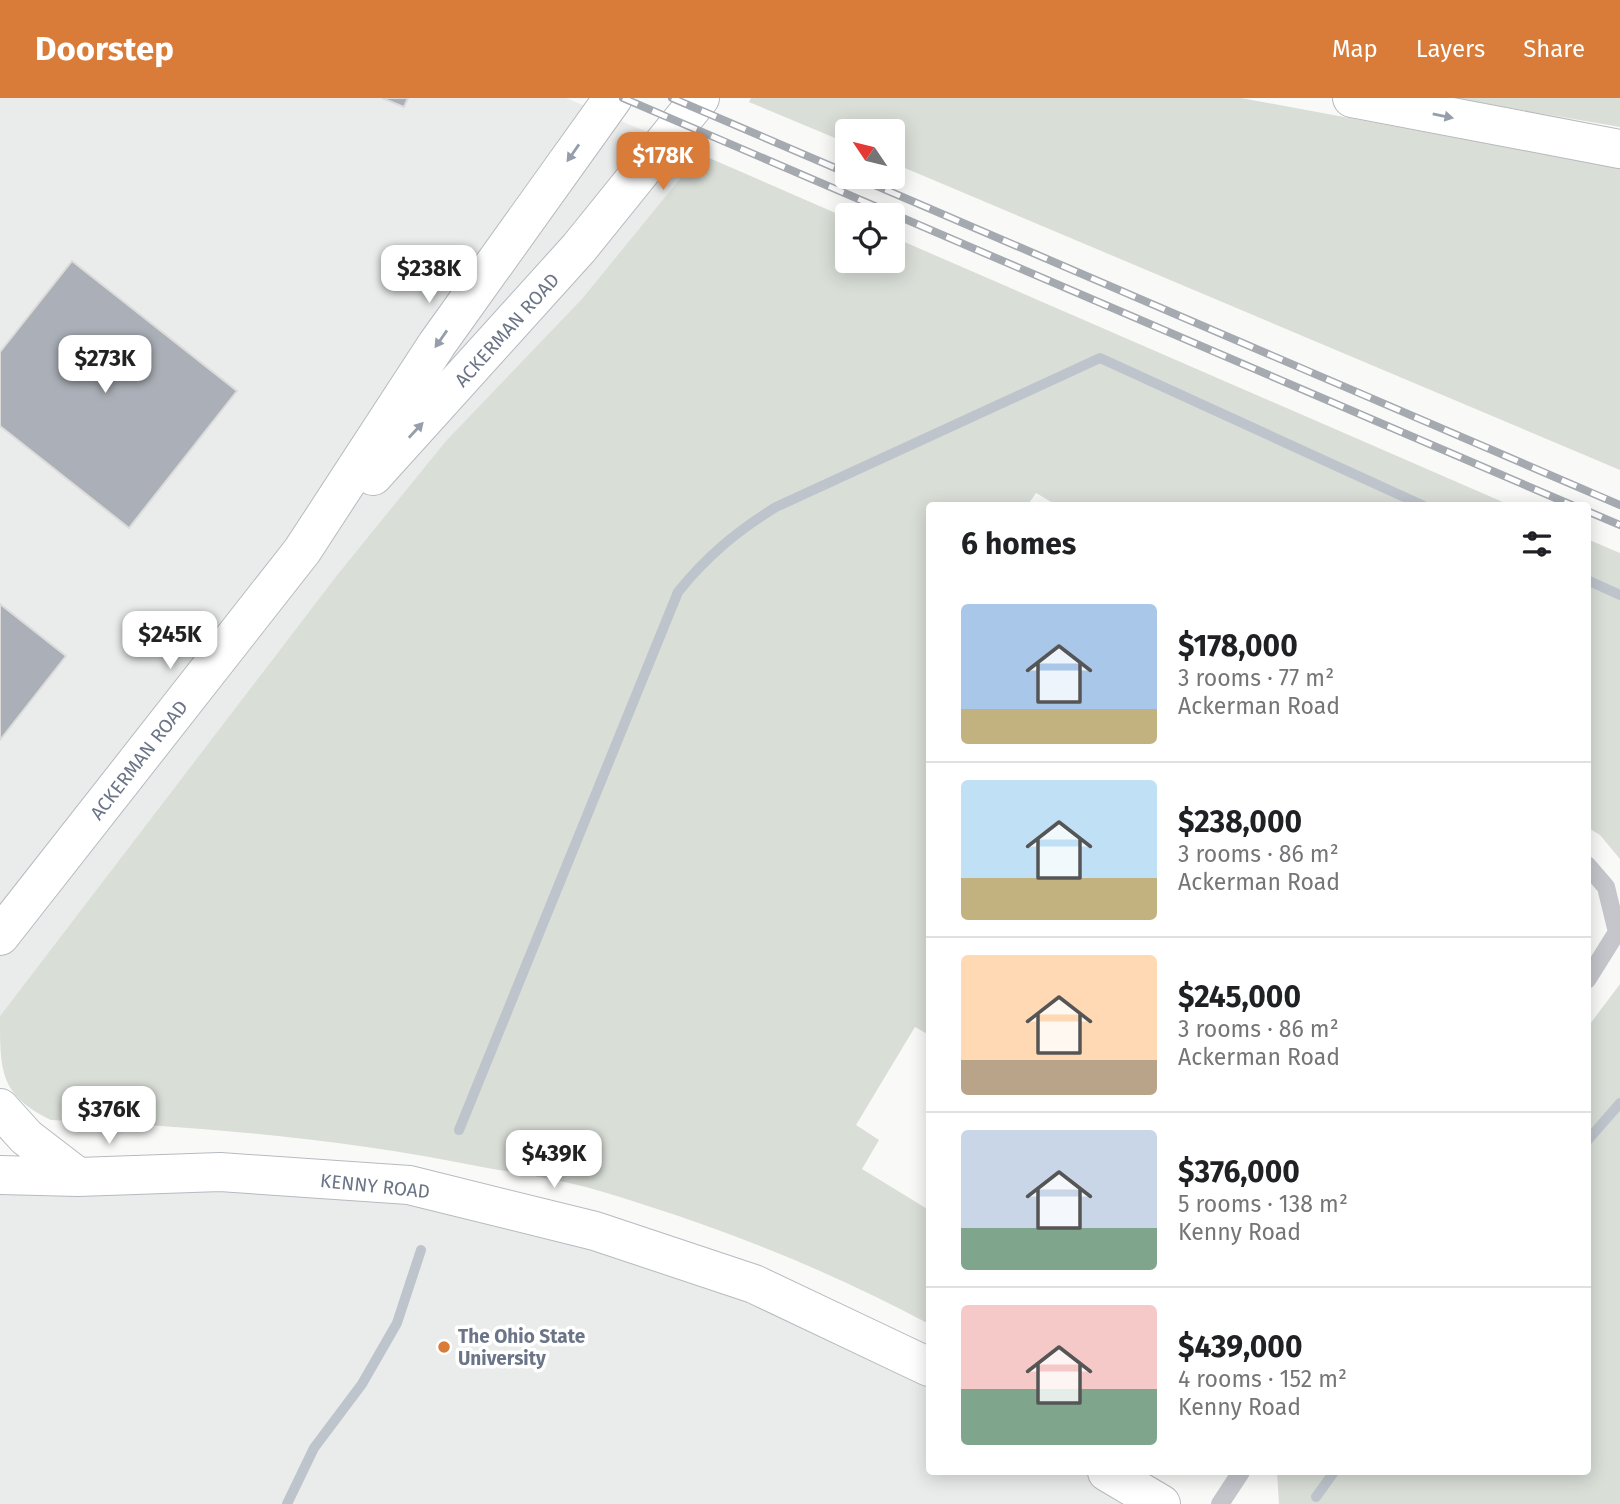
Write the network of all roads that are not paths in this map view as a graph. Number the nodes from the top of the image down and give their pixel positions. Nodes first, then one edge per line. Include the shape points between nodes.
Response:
1 (613, 98) edge
2 (700, 98) edge
3 (1352, 98) edge
4 (1620, 149) edge
5 (302, 551) junction
6 (1591, 870) edge
7 (3, 935) edge
8 (1591, 974) edge
9 (0, 1108) edge
10 (0, 1175) edge
11 (78, 1177) junction
12 (926, 1366) edge
13 (1112, 1475) edge
14 (1239, 1475) edge
15 (1161, 1504) edge
16 (1220, 1504) edge

1 -> 5 main road, ACKERMAN ROAD via 437,345
5 -> 2 main road, ACKERMAN ROAD via 472,370 579,248
3 -> 4 main road
5 - 7 main road, ACKERMAN ROAD
6 - 8 lane via 1606,887 1617,932
9 - 11 main road via 26,1136
10 - 11 main road, KENNY ROAD
11 - 12 main road, KENNY ROAD via 220,1172 409,1185 596,1231 754,1284
13 - 15 main road
14 - 16 lane

